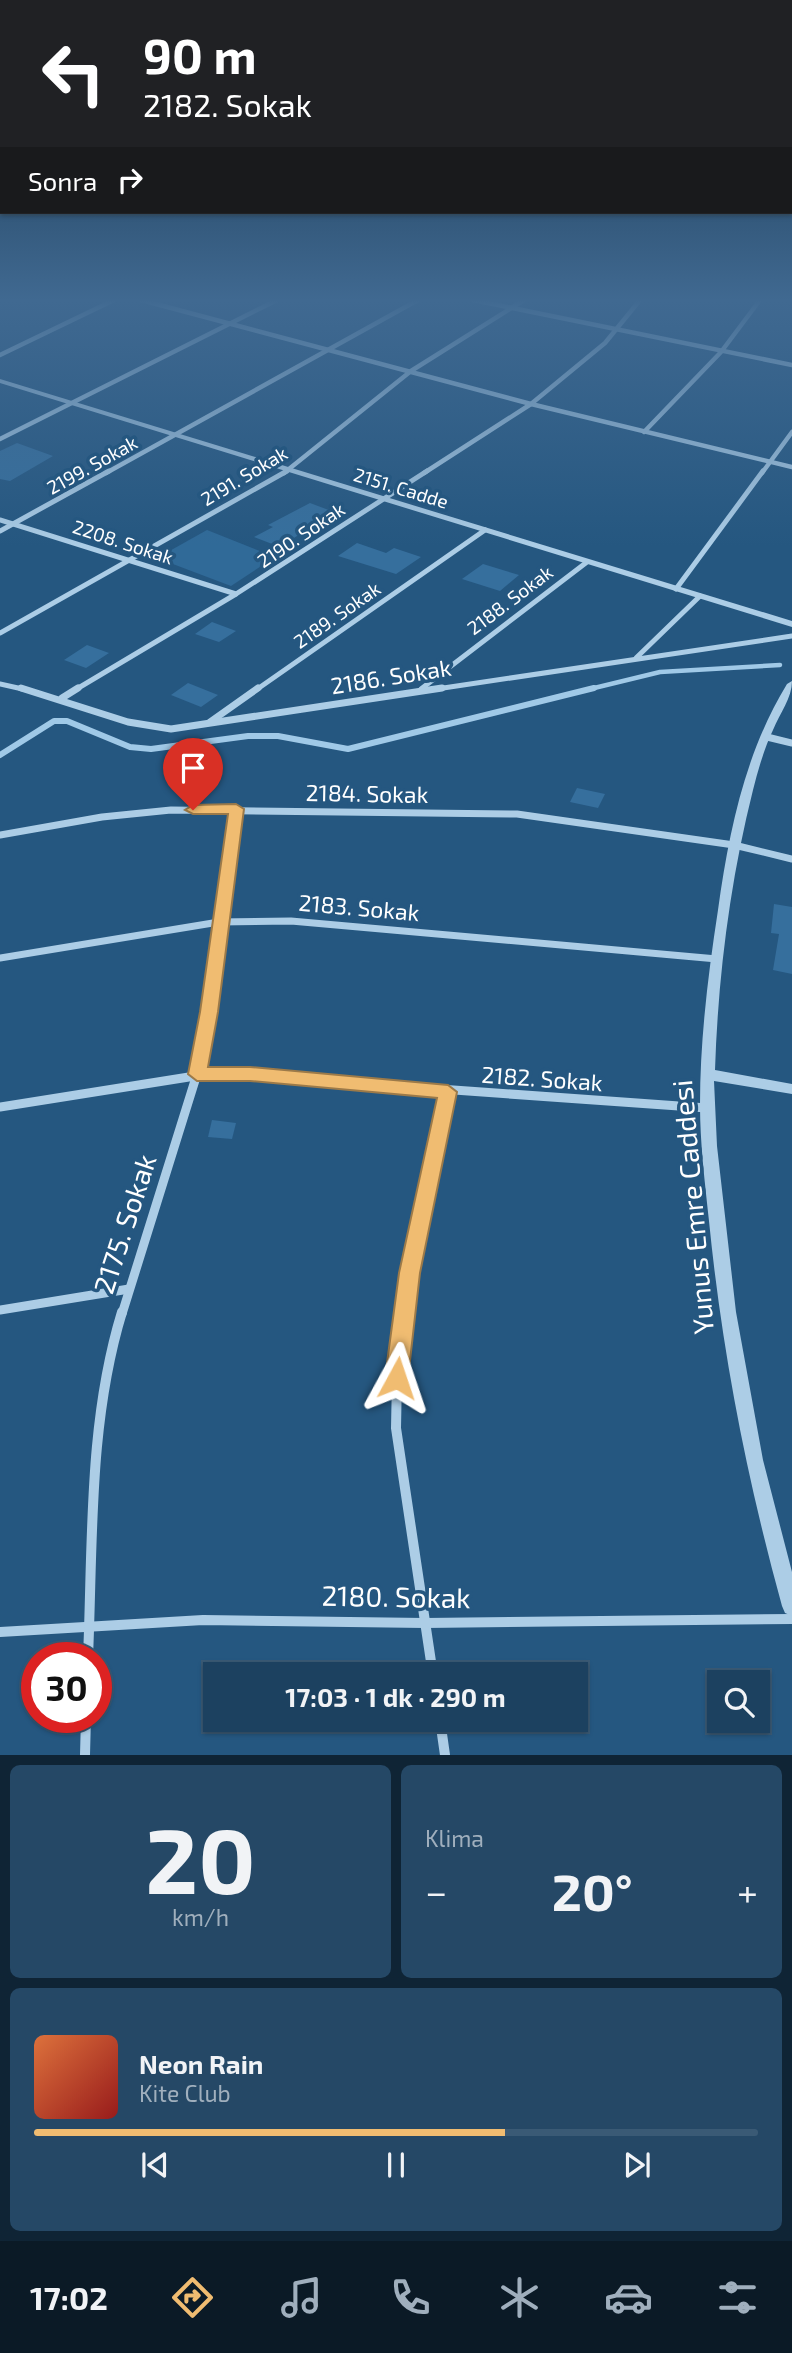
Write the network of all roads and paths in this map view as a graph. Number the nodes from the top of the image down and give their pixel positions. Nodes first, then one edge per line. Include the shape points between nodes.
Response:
1 (3, 382) edge
2 (115, 382) edge
3 (269, 382) edge
4 (398, 382) edge
5 (451, 382) edge
6 (558, 382) edge
7 (692, 382) edge
8 (74, 403) junction
9 (531, 404) junction
10 (644, 432) junction
11 (792, 432) edge
12 (176, 435) junction
13 (0, 439) edge
14 (772, 462) junction
15 (792, 467) edge
16 (289, 470) junction
17 (381, 498) junction
18 (0, 520) edge
19 (14, 524) junction
20 (485, 530) junction
21 (0, 531) edge
22 (128, 560) junction
23 (587, 562) junction
24 (676, 589) junction
25 (236, 594) junction
26 (700, 596) junction
27 (792, 624) edge
28 (0, 633) edge
29 (792, 636) edge
30 (636, 659) junction
31 (0, 684) edge
32 (792, 684) edge
33 (419, 690) junction
34 (62, 698) junction
35 (206, 725) junction
36 (767, 737) junction
37 (792, 743) edge
38 (236, 809) junction
39 (0, 835) edge
40 (734, 845) junction
41 (792, 859) edge
42 (219, 922) junction
43 (0, 958) edge
44 (717, 959) junction
45 (197, 1074) junction
46 (707, 1074) junction
47 (792, 1089) edge
48 (448, 1092) junction
49 (0, 1107) edge
50 (707, 1108) junction
51 (129, 1289) junction
52 (0, 1310) edge
53 (792, 1606) edge
54 (792, 1619) edge
55 (425, 1623) junction
56 (90, 1627) junction
57 (0, 1632) edge
58 (90, 1642) edge
59 (431, 1662) edge
60 (442, 1732) edge
61 (86, 1733) edge
62 (85, 1755) edge
63 (445, 1755) edge

1 - 8 street, 2151. Cadde
2 - 8 street
3 - 12 street, 2199. Sokak
4 - 16 street, 2191. Sokak
5 - 9 street
6 - 9 street, 2190. Sokak
7 - 10 street
8 - 12 street, 2151. Cadde
8 - 13 street
9 - 10 street
9 - 17 street, 2190. Sokak
10 - 14 street
11 - 14 street
12 - 16 street, 2151. Cadde
12 - 19 street, 2199. Sokak
14 - 15 street
14 - 24 street
16 - 17 street, 2151. Cadde
16 - 22 street, 2191. Sokak
17 - 20 street, 2151. Cadde
17 - 25 street, 2190. Sokak
18 - 19 street, 2208. Sokak
19 - 21 street, 2199. Sokak
19 - 22 street, 2208. Sokak
20 - 23 street, 2151. Cadde
20 - 35 street, 2189. Sokak
22 - 25 street, 2208. Sokak
22 - 28 street, 2191. Sokak
23 - 24 street, 2151. Cadde
23 - 33 street, 2188. Sokak
24 - 26 street, 2151. Cadde
25 - 34 street, 2190. Sokak
26 - 27 street, 2151. Cadde
26 - 30 street
29 - 30 street, 2186. Sokak
30 - 33 street, 2186. Sokak
31 - 34 street, 2186. Sokak
32 - 36 street, Yunus Emre Caddesi
33 - 35 street, 2186. Sokak
34 - 35 street, 2186. Sokak via 147,727
36 - 37 street
36 - 40 street, Yunus Emre Caddesi
38 - 39 street, 2184. Sokak via 134,813
38 - 40 street, 2184. Sokak via 517,814
38 - 42 street, 2175. Sokak
40 - 41 street, 2184. Sokak
40 - 44 street, Yunus Emre Caddesi
42 - 43 street, 2183. Sokak
42 - 44 street, 2183. Sokak via 290,921
42 - 45 street, 2175. Sokak
44 - 46 street, Yunus Emre Caddesi
45 - 48 street, 2182. Sokak via 250,1074
45 - 49 street, 2182. Sokak
45 - 51 street, 2175. Sokak
46 - 47 street
46 - 50 street, Yunus Emre Caddesi
48 - 50 street, 2182. Sokak
48 - 55 street via 410,1273 397,1378 396,1428
50 - 53 street, Yunus Emre Caddesi via 730,1343 755,1472
51 - 52 street
51 - 56 street, 2175. Sokak via 108,1357 99,1409
54 - 55 street, 2180. Sokak
55 - 56 street, 2180. Sokak via 203,1620
55 - 59 street
56 - 57 street, 2180. Sokak
56 - 58 street, 2175. Sokak
60 - 63 street
61 - 62 street

